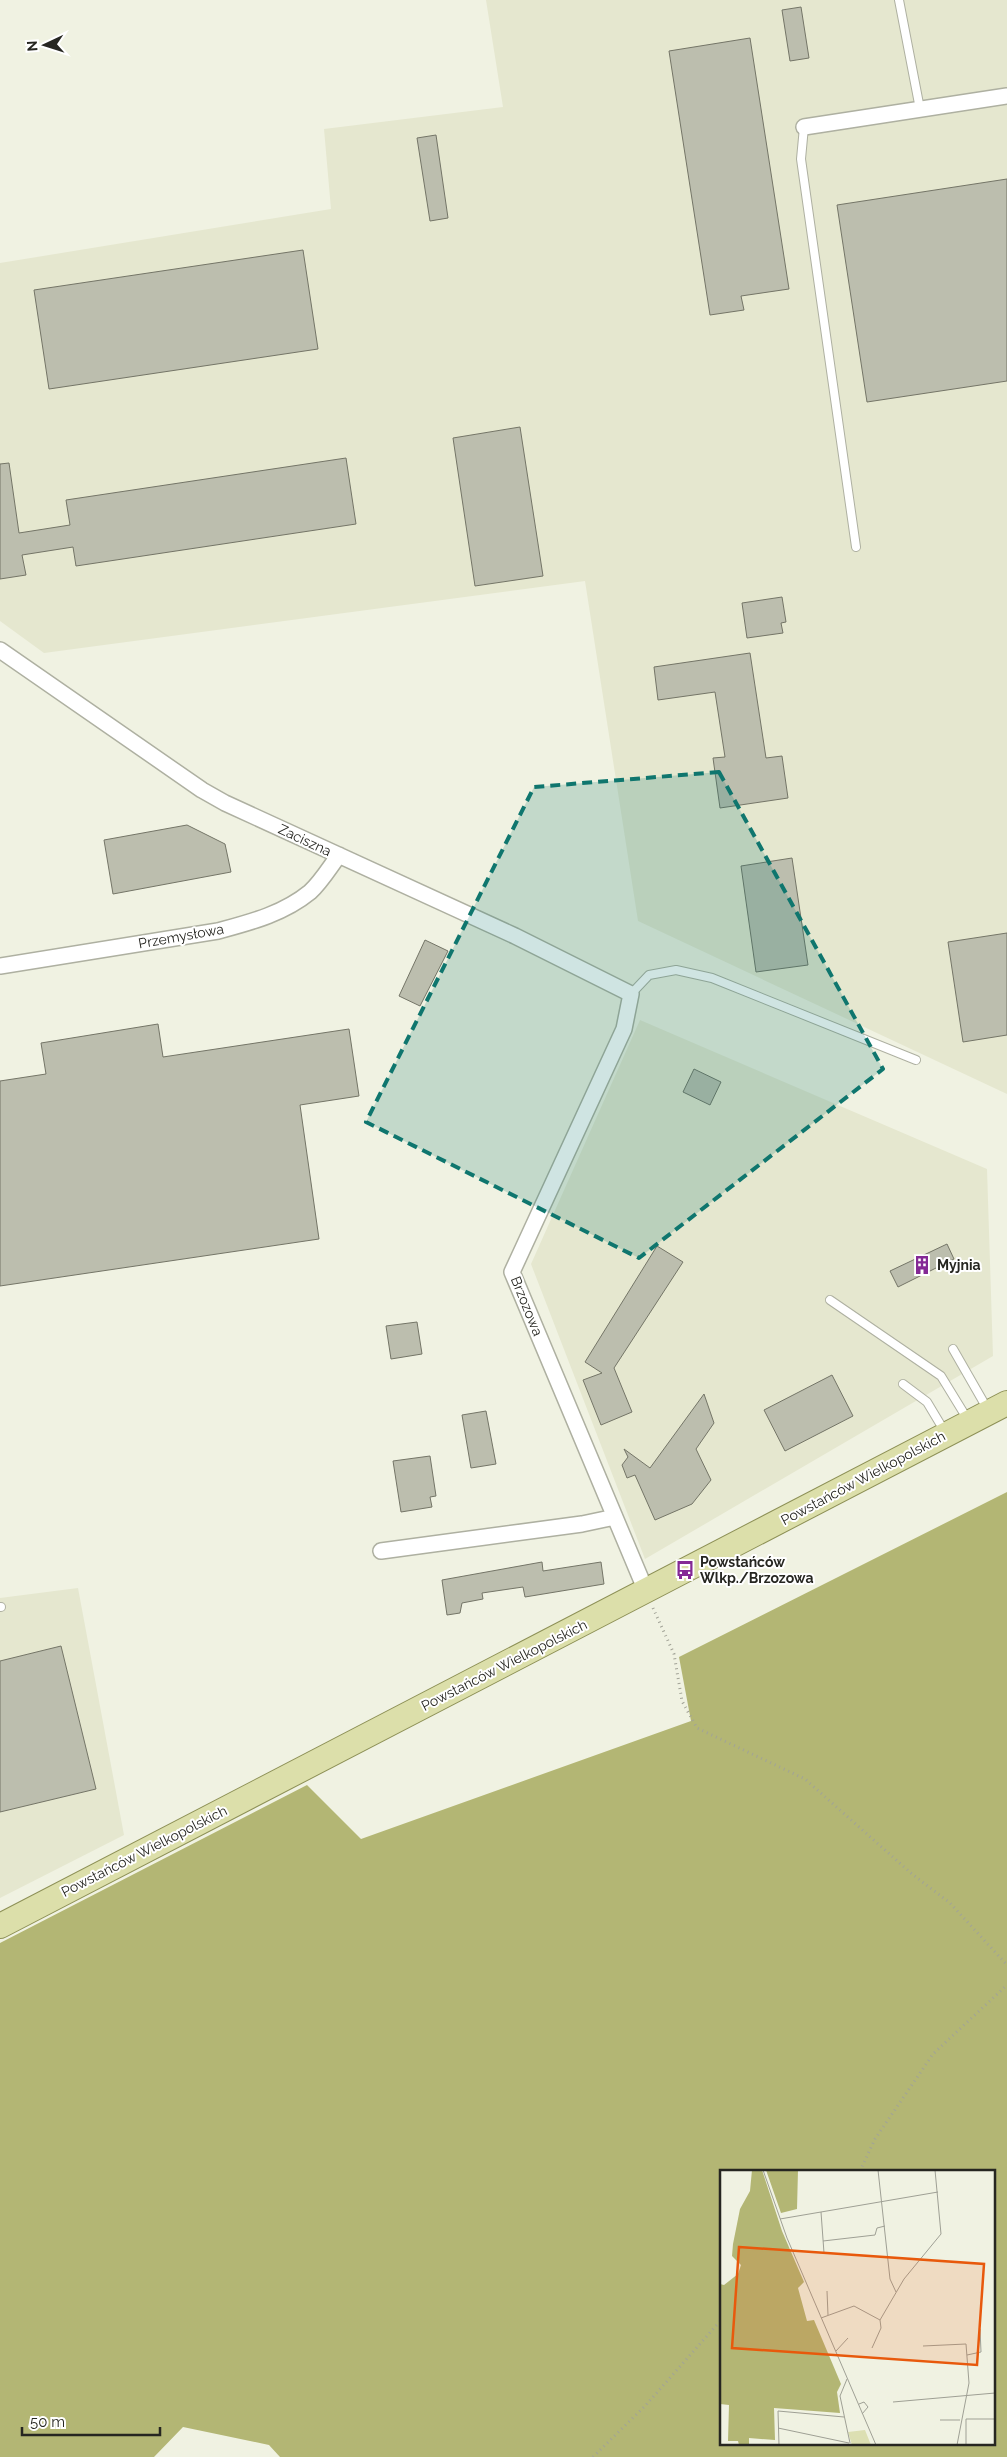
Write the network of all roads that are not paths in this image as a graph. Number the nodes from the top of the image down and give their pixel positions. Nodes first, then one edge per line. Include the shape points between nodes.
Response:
1 (898, 0) edge
2 (1007, 96) edge
3 (920, 109) junction
4 (804, 127) joint
5 (856, 547) dead end
6 (0, 650) edge
7 (339, 855) junction
8 (0, 966) edge
9 (631, 994) junction
10 (916, 1060) dead end
11 (830, 1300) dead end
12 (953, 1348) dead end
13 (903, 1384) dead end
14 (989, 1413) edge
15 (946, 1434) junction
16 (615, 1517) junction
17 (381, 1551) dead end
18 (646, 1591) junction
19 (0, 1926) edge

1 - 3 lane
2 - 3 street
3 - 4 street
4 - 5 lane via 801,159
6 - 7 street, Zaciszna via 202,790
7 - 8 street, Przemysłowa via 311,890 287,908 250,922 218,931
7 - 9 street, Zaciszna via 515,936
9 - 10 lane via 649,975 676,970 712,978
9 - 16 street, Brzozowa via 624,1029 512,1272
11 - 14 lane
12 - 14 lane
13 - 15 lane via 927,1402
14 - 15 main road, Powstańców Wielkopolskich
15 - 18 main road, Powstańców Wielkopolskich
16 - 17 street
16 - 18 street, Brzozowa
18 - 19 main road, Powstańców Wielkopolskich

